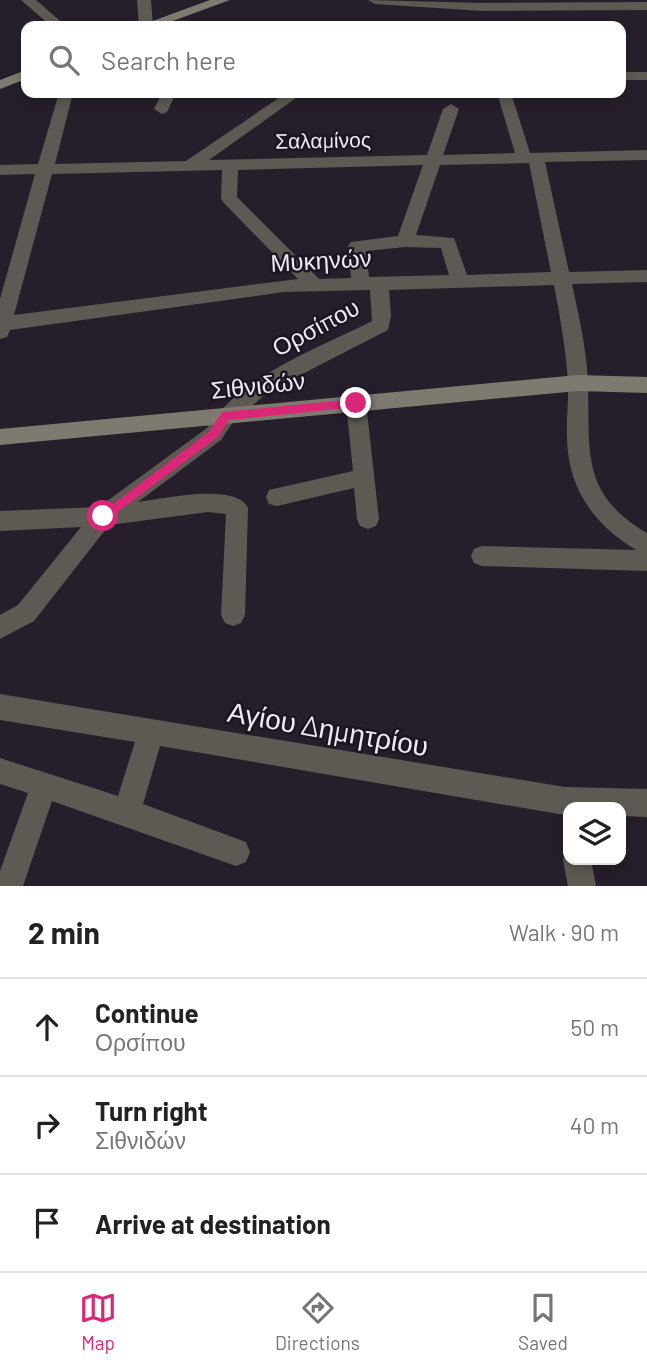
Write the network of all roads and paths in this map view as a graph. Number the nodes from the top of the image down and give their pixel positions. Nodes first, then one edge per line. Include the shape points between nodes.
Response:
1 (28, 0) edge
2 (144, 0) edge
3 (223, 0) edge
4 (375, 0) edge
5 (482, 4) edge
6 (644, 7) edge
7 (53, 21) edge
8 (146, 21) edge
9 (161, 21) edge
10 (21, 76) edge
11 (626, 76) edge
12 (647, 76) edge
13 (0, 85) edge
14 (65, 98) edge
15 (167, 98) edge
16 (289, 98) edge
17 (506, 98) edge
18 (163, 109) dead end
19 (451, 110) dead end
20 (647, 155) edge
21 (530, 158) junction
22 (433, 160) junction
23 (191, 165) junction
24 (230, 165) junction
25 (44, 169) junction
26 (0, 170) edge
27 (405, 241) junction
28 (647, 276) edge
29 (564, 277) junction
30 (458, 279) junction
31 (370, 283) junction
32 (313, 285) junction
33 (1, 327) edge
34 (578, 383) junction
35 (647, 384) edge
36 (356, 403) junction
37 (226, 415) junction
38 (0, 437) edge
39 (364, 477) junction
40 (277, 498) dead end
41 (103, 516) junction
42 (368, 519) dead end
43 (0, 521) edge
44 (647, 545) edge
45 (482, 556) dead end
46 (647, 561) edge
47 (233, 615) dead end
48 (0, 628) edge
49 (0, 708) edge
50 (151, 731) junction
51 (0, 771) edge
52 (44, 785) junction
53 (647, 803) edge
54 (626, 805) edge
55 (563, 808) edge
56 (127, 812) junction
57 (236, 852) dead end
58 (578, 865) edge
59 (9, 886) edge
60 (582, 886) edge

1 - 7 street
2 - 8 street
3 - 9 street
4 - 5 street
5 - 6 street
10 - 13 street
11 - 12 street
14 - 25 street
15 - 18 street
16 - 23 street
17 - 21 street
19 - 22 street
20 - 21 street, Σαλαμίνος
21 - 22 street, Σαλαμίνος
21 - 29 street
22 - 24 street, Σαλαμίνος
22 - 27 street
23 - 24 street, Σαλαμίνος
23 - 25 street, Σαλαμίνος
24 - 32 street via 229,198
25 - 26 street, Σαλαμίνος
25 - 33 street
27 - 30 street via 448,242
27 - 31 street, Ορσίπου via 357,246
28 - 29 street, Μυκηνών
29 - 30 street, Μυκηνών
29 - 34 street
30 - 31 street, Μυκηνών
31 - 32 street, Μυκηνών
31 - 37 street, Ορσίπου via 383,316 375,330 262,386
32 - 33 street, Μυκηνών
34 - 35 street, Σιθνιδών
34 - 36 street, Σιθνιδών
34 - 44 street via 577,439 585,485 627,533
36 - 37 street, Σιθνιδών
36 - 39 street
37 - 38 street, Σιθνιδών
37 - 41 street, Ορσίπου via 214,434
39 - 40 street
39 - 42 street
41 - 43 street
41 - 47 street via 188,505 237,508
41 - 48 street, Ορσίπου via 26,613
45 - 46 street
49 - 50 street, Αγίου Δημητρίου
50 - 55 street, Αγίου Δημητρίου
50 - 56 street
51 - 52 street
52 - 56 street
52 - 59 street
53 - 54 street, Αγίου Δημητρίου
56 - 57 street
58 - 60 street

